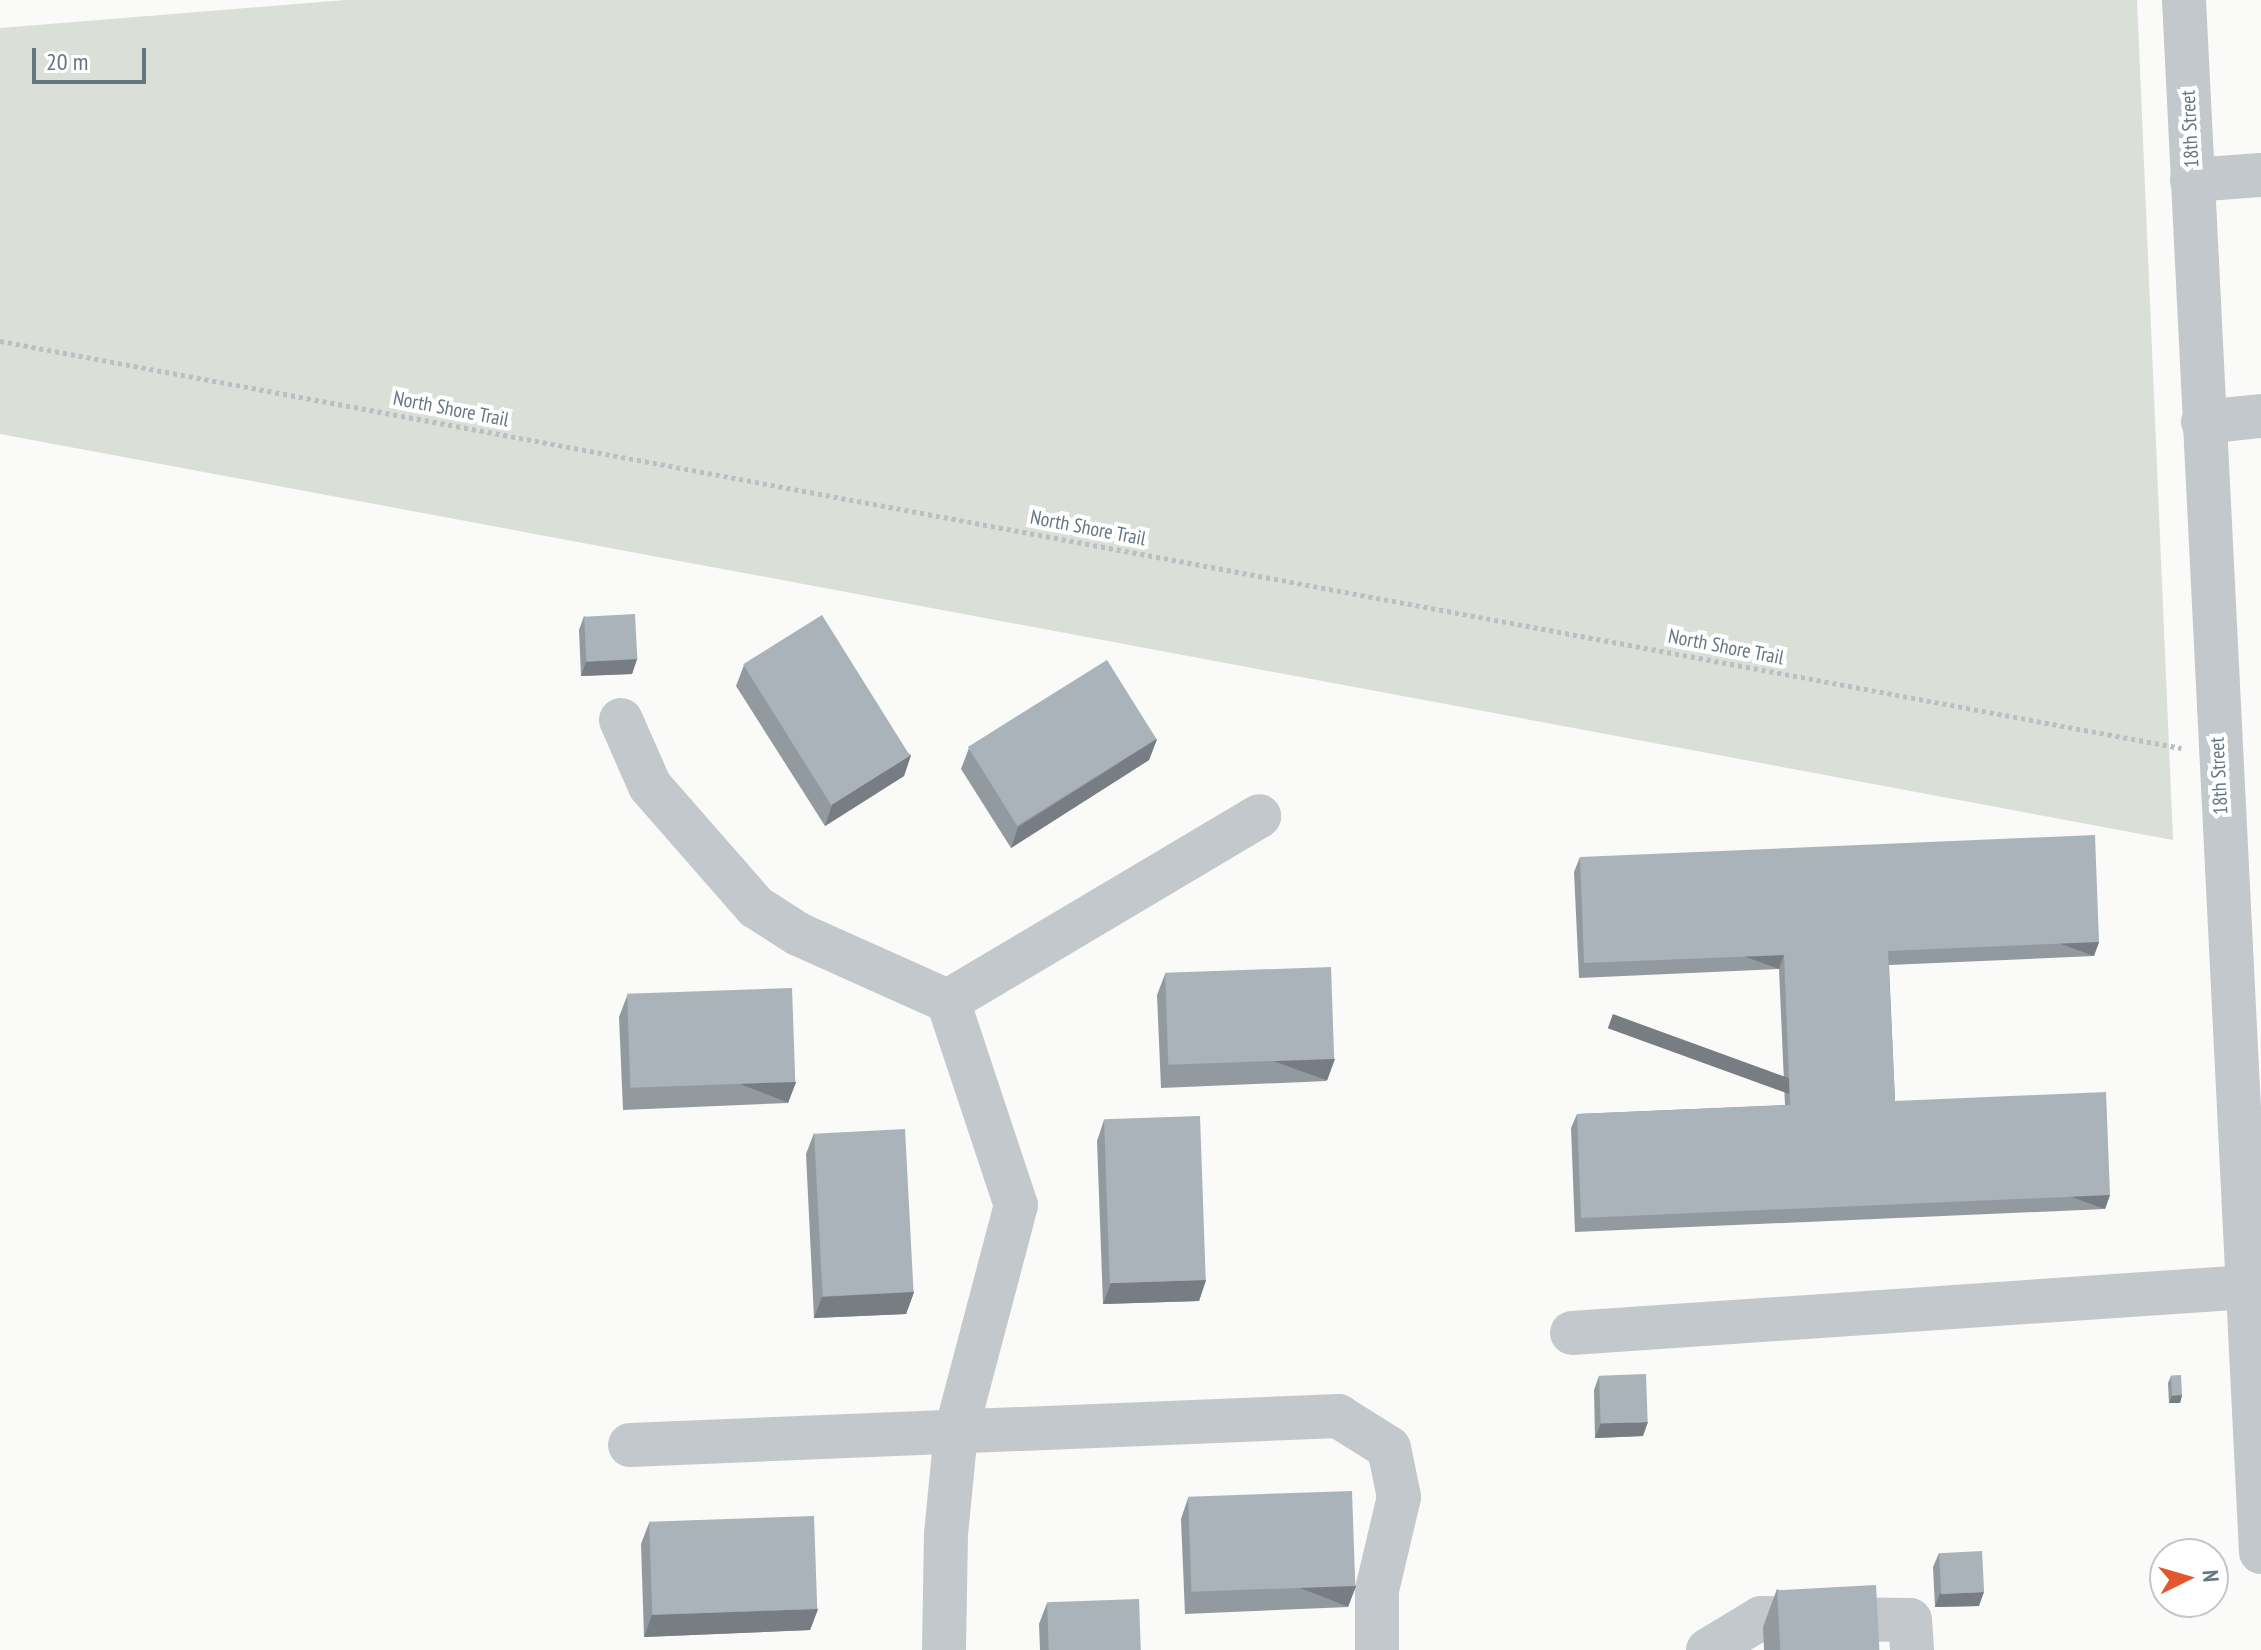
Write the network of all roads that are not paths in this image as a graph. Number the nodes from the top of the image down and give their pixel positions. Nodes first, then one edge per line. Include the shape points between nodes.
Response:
1 (2184, 0) edge
2 (2261, 175) edge
3 (2192, 180) junction
4 (2261, 416) edge
5 (2203, 422) junction
6 (621, 720) dead end
7 (1259, 816) dead end
8 (2246, 990) edge
9 (948, 1001) junction
10 (2247, 1287) junction
11 (1572, 1333) dead end
12 (2257, 1388) edge
13 (956, 1432) junction
14 (630, 1445) dead end
15 (2261, 1552) edge
16 (944, 1650) edge
17 (1377, 1650) edge
18 (1708, 1650) edge
19 (1912, 1650) edge

1 - 3 street, 18th Street
2 - 3 street
3 - 5 street, 18th Street
4 - 5 street
5 - 8 street, 18th Street
6 - 9 street via 650,786 756,907 798,934
7 - 9 street
8 - 10 street, 18th Street
9 - 13 street via 1016,1205
10 - 11 street
10 - 12 street, 18th Street
12 - 15 street, 18th Street
13 - 14 street
13 - 16 street via 946,1534
13 - 17 street via 1338,1416 1389,1448 1399,1497 1377,1590
18 - 19 street via 1761,1618 1910,1620

